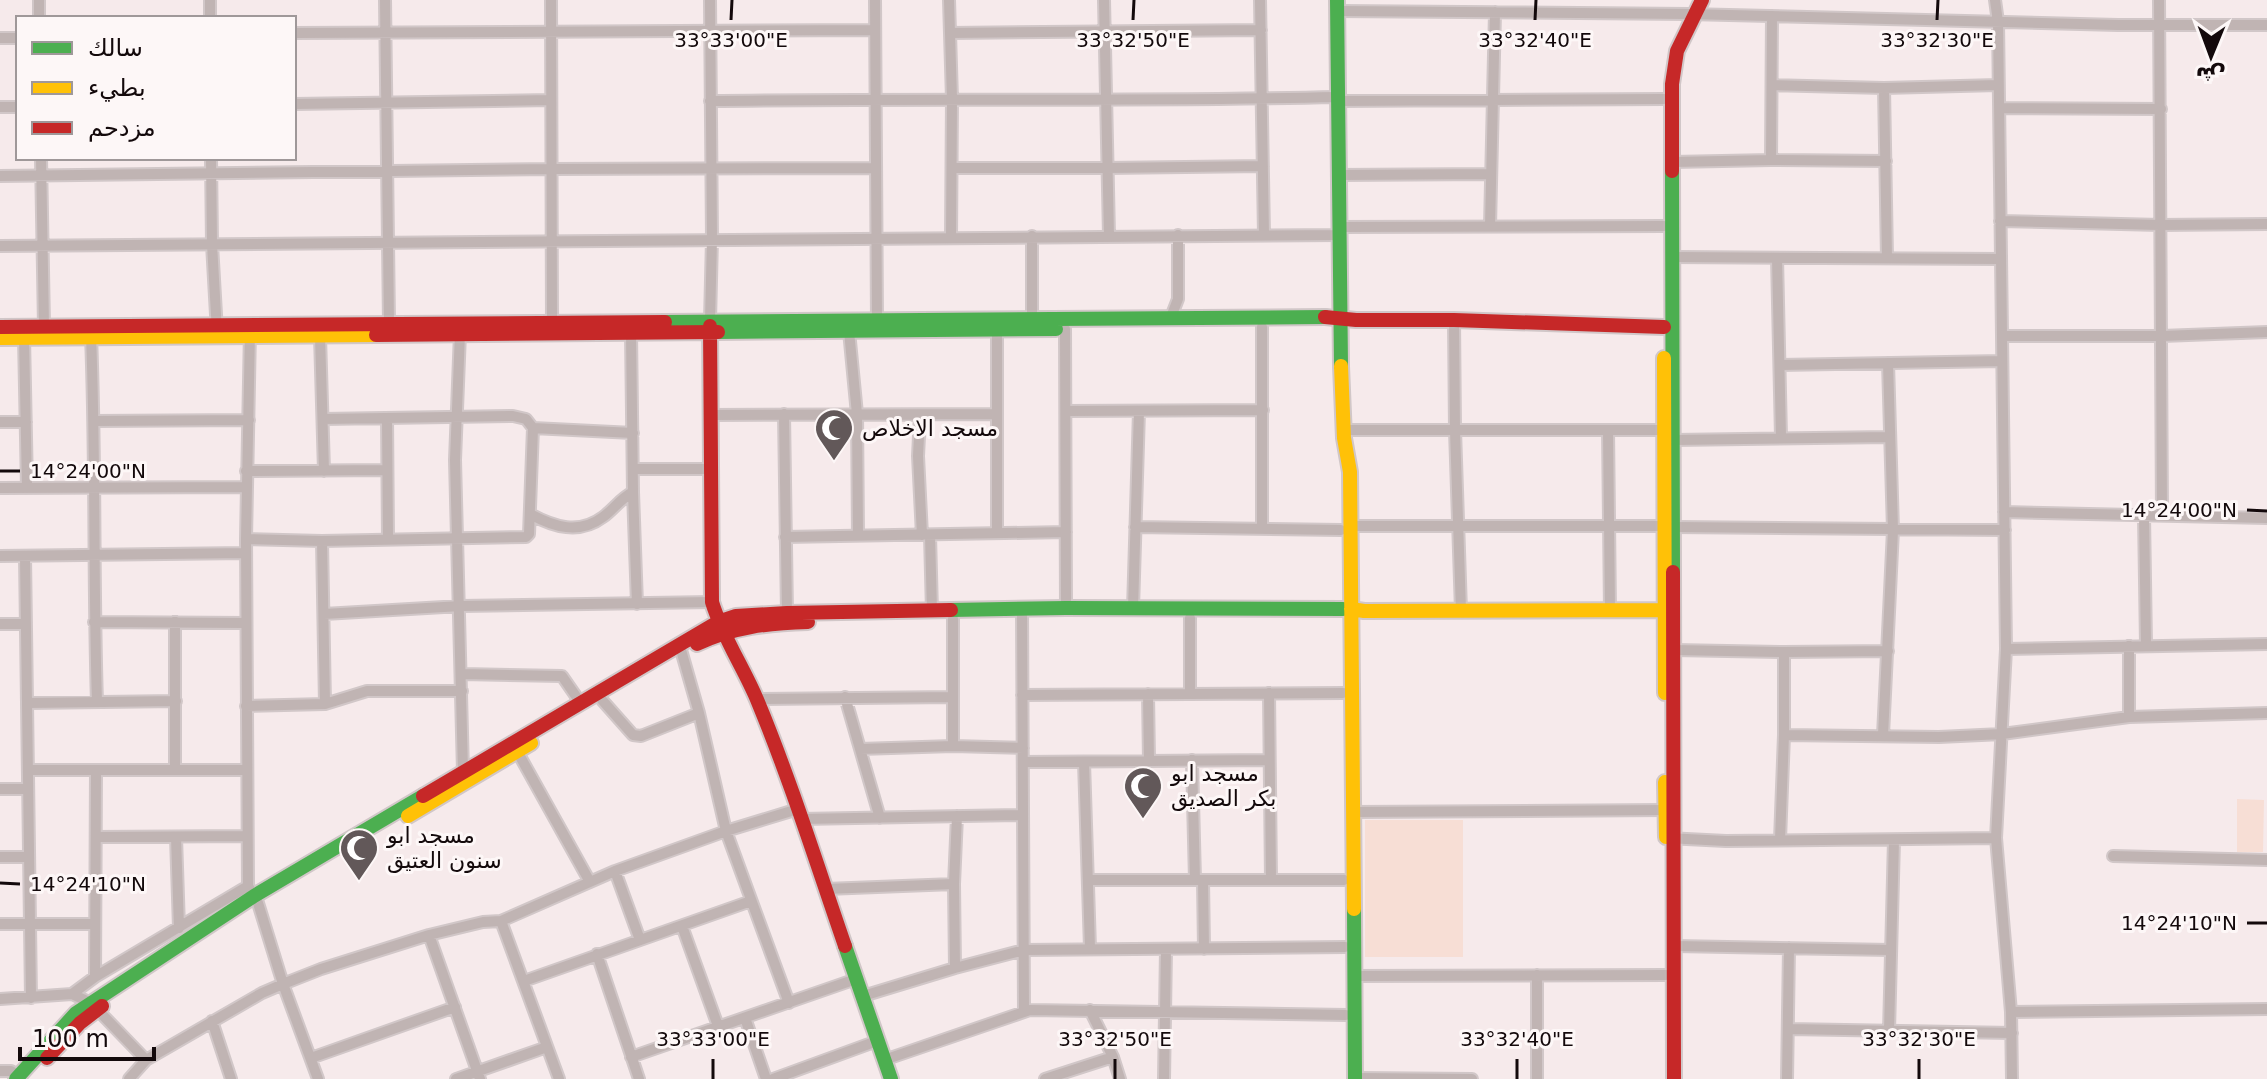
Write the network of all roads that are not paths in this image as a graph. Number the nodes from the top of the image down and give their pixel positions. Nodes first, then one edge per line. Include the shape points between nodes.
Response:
1 (385, 0) edge
2 (551, 0) edge
3 (710, 0) edge
4 (875, 0) edge
5 (949, 0) edge
6 (1104, 0) edge
7 (1260, 0) edge
8 (1454, 0) edge
9 (1702, 0) edge
10 (1995, 0) edge
11 (2159, 0) edge
12 (1337, 5) edge
13 (1693, 10) edge
14 (1442, 12) junction
15 (1495, 12) junction
16 (1772, 16) junction
17 (1998, 22) junction
18 (2160, 25) junction
19 (2267, 25) edge
20 (875, 30) junction
21 (1261, 30) junction
22 (710, 31) junction
23 (386, 32) junction
24 (552, 32) junction
25 (1104, 32) junction
26 (296, 33) edge
27 (950, 33) junction
28 (1772, 85) junction
29 (1998, 85) junction
30 (1884, 88) junction
31 (875, 99) junction
32 (952, 99) junction
33 (1262, 99) junction
34 (1338, 99) junction
35 (1664, 99) junction
36 (551, 100) junction
37 (1493, 100) junction
38 (710, 101) junction
39 (1105, 101) junction
40 (386, 103) junction
41 (296, 104) edge
42 (1999, 108) junction
43 (2161, 109) junction
44 (41, 160) edge
45 (211, 160) edge
46 (1771, 160) junction
47 (1886, 161) junction
48 (1673, 162) junction
49 (1263, 166) junction
50 (876, 168) junction
51 (952, 168) junction
52 (1107, 168) junction
53 (551, 169) junction
54 (711, 169) junction
55 (388, 172) junction
56 (1491, 174) junction
57 (211, 175) junction
58 (1338, 175) junction
59 (0, 176) edge
60 (42, 176) junction
61 (2000, 221) junction
62 (2267, 224) edge
63 (2160, 225) junction
64 (1490, 226) junction
65 (1664, 226) junction
66 (1339, 231) junction
67 (1178, 235) junction
68 (1264, 235) junction
69 (1032, 236) junction
70 (1109, 236) junction
71 (876, 238) junction
72 (951, 238) junction
73 (712, 239) junction
74 (551, 242) junction
75 (212, 244) junction
76 (388, 244) junction
77 (42, 245) junction
78 (0, 246) edge
79 (1673, 257) junction
80 (1777, 258) junction
81 (1887, 258) junction
82 (2001, 259) junction
83 (1171, 317) junction
84 (1032, 319) junction
85 (1454, 320) junction
86 (877, 321) junction
87 (1339, 321) junction
88 (552, 322) junction
89 (1246, 322) junction
90 (389, 323) junction
91 (1081, 323) junction
92 (44, 326) junction
93 (0, 327) edge
94 (710, 327) junction
95 (1262, 327) junction
96 (1664, 327) junction
97 (1065, 329) junction
98 (216, 330) junction
99 (250, 330) junction
100 (997, 330) junction
101 (849, 331) junction
102 (2267, 332) edge
103 (460, 333) junction
104 (631, 333) junction
105 (91, 336) junction
106 (320, 336) junction
107 (2002, 336) junction
108 (2162, 336) junction
109 (24, 337) junction
110 (0, 338) edge
111 (2002, 361) junction
112 (1888, 363) junction
113 (1780, 365) junction
114 (1263, 410) junction
115 (1066, 411) junction
116 (1139, 411) junction
117 (784, 414) junction
118 (857, 414) junction
119 (997, 414) junction
120 (710, 415) junction
121 (920, 416) junction
122 (387, 418) junction
123 (457, 418) junction
124 (323, 419) junction
125 (249, 420) junction
126 (94, 421) junction
127 (0, 422) edge
128 (26, 422) junction
129 (533, 428) junction
130 (1455, 430) junction
131 (1608, 430) junction
132 (633, 433) junction
133 (1344, 434) junction
134 (1669, 435) junction
135 (1781, 437) junction
136 (1889, 437) junction
137 (633, 469) junction
138 (710, 469) junction
139 (387, 470) junction
140 (246, 471) junction
141 (324, 471) junction
142 (247, 487) junction
143 (0, 488) edge
144 (27, 488) junction
145 (94, 489) junction
146 (633, 492) junction
147 (2004, 512) junction
148 (530, 514) junction
149 (2144, 515) junction
150 (2162, 515) junction
151 (2267, 518) edge
152 (1458, 526) junction
153 (1609, 526) junction
154 (1135, 527) junction
155 (1669, 527) junction
156 (1262, 528) junction
157 (1346, 528) junction
158 (1893, 530) junction
159 (2005, 530) junction
160 (1066, 532) junction
161 (997, 533) junction
162 (926, 535) junction
163 (858, 536) junction
164 (458, 537) junction
165 (785, 537) junction
166 (246, 539) junction
167 (388, 539) junction
168 (322, 541) junction
169 (246, 553) junction
170 (94, 555) junction
171 (0, 556) edge
172 (25, 556) junction
173 (712, 602) junction
174 (637, 604) junction
175 (461, 606) junction
176 (1066, 608) junction
177 (1133, 609) junction
178 (1610, 610) junction
179 (1664, 610) junction
180 (1461, 611) junction
181 (932, 612) junction
182 (1350, 612) junction
183 (787, 613) junction
184 (324, 614) junction
185 (1023, 614) junction
186 (1190, 618) junction
187 (953, 619) junction
188 (94, 622) junction
189 (175, 622) junction
190 (246, 623) junction
191 (0, 624) edge
192 (25, 624) junction
193 (721, 626) junction
194 (2267, 644) edge
195 (2146, 645) junction
196 (2129, 646) junction
197 (680, 648) junction
198 (2006, 649) junction
199 (1674, 650) junction
200 (1888, 651) junction
201 (1784, 652) junction
202 (462, 674) junction
203 (462, 691) junction
204 (1190, 693) junction
205 (1269, 693) junction
206 (1343, 693) junction
207 (1148, 694) junction
208 (1022, 695) junction
209 (845, 697) junction
210 (953, 697) junction
211 (757, 699) junction
212 (602, 700) junction
213 (176, 701) junction
214 (97, 702) junction
215 (580, 702) junction
216 (28, 703) junction
217 (325, 704) junction
218 (246, 706) junction
219 (699, 713) junction
220 (2267, 713) edge
221 (2129, 717) junction
222 (2002, 734) junction
223 (1784, 735) junction
224 (1883, 735) junction
225 (953, 746) junction
226 (1023, 748) junction
227 (860, 749) junction
228 (517, 751) junction
229 (1192, 760) junction
230 (1269, 760) junction
231 (1149, 761) junction
232 (1023, 762) junction
233 (1084, 762) junction
234 (28, 770) junction
235 (96, 770) junction
236 (175, 770) junction
237 (246, 770) junction
238 (463, 772) junction
239 (0, 789) edge
240 (28, 789) junction
241 (1665, 810) junction
242 (1354, 812) junction
243 (799, 814) junction
244 (1023, 815) junction
245 (957, 816) junction
246 (880, 818) junction
247 (726, 831) junction
248 (247, 836) junction
249 (96, 837) junction
250 (176, 837) junction
251 (1671, 838) junction
252 (1996, 838) junction
253 (1780, 840) junction
254 (1894, 840) junction
255 (2113, 856) dead end
256 (0, 857) edge
257 (28, 857) junction
258 (2267, 860) edge
259 (615, 871) junction
260 (1089, 880) junction
261 (1199, 880) junction
262 (1271, 880) junction
263 (1344, 880) junction
264 (590, 882) junction
265 (954, 884) junction
266 (826, 889) junction
267 (253, 895) junction
268 (751, 901) junction
269 (501, 921) junction
270 (29, 923) junction
271 (0, 924) edge
272 (95, 924) junction
273 (682, 926) junction
274 (179, 928) junction
275 (429, 935) junction
276 (640, 940) junction
277 (1675, 946) junction
278 (1345, 947) junction
279 (1090, 948) junction
280 (1789, 948) junction
281 (1166, 949) junction
282 (1204, 949) junction
283 (1024, 950) junction
284 (1891, 950) junction
285 (597, 954) junction
286 (955, 968) junction
287 (1537, 975) junction
288 (1666, 975) junction
289 (1355, 976) junction
290 (95, 977) junction
291 (856, 979) junction
292 (524, 981) junction
293 (283, 984) junction
294 (72, 994) junction
295 (863, 996) junction
296 (31, 998) junction
297 (0, 999) edge
298 (789, 1003) junction
299 (94, 1006) junction
300 (455, 1007) junction
301 (2267, 1009) edge
302 (1090, 1010) junction
303 (1024, 1011) junction
304 (1164, 1011) junction
305 (2011, 1012) junction
306 (1346, 1015) junction
307 (745, 1018) junction
308 (212, 1021) junction
309 (718, 1026) junction
310 (1789, 1029) junction
311 (1889, 1031) junction
312 (2012, 1033) junction
313 (877, 1041) junction
314 (547, 1047) junction
315 (631, 1057) junction
316 (1113, 1057) junction
317 (311, 1058) junction
318 (146, 1060) junction
319 (884, 1060) junction
320 (0, 1071) edge
321 (478, 1076) edge
322 (21, 1078) edge
323 (129, 1079) edge
324 (231, 1079) edge
325 (318, 1079) edge
326 (456, 1079) edge
327 (559, 1079) edge
328 (639, 1079) edge
329 (766, 1079) edge
330 (773, 1079) edge
331 (891, 1079) edge
332 (1045, 1079) edge
333 (1120, 1079) edge
334 (1164, 1079) edge
335 (1353, 1079) edge
336 (1472, 1079) edge
337 (1537, 1079) edge
338 (1665, 1079) edge
339 (1674, 1079) edge
340 (1787, 1079) edge
341 (2012, 1079) edge

1 - 23 street
2 - 24 street
3 - 22 street
4 - 20 street
5 - 27 street
6 - 25 street
7 - 21 street
8 - 14 street
9 - 13 street
10 - 17 street
11 - 18 street
12 - 14 street
12 - 34 street
13 - 15 street
13 - 16 street
13 - 35 street via 1668,57
13 - 48 street via 1674,61
14 - 15 street
15 - 37 street
16 - 17 street
16 - 28 street
17 - 18 street
17 - 29 street
18 - 19 street
18 - 43 street
20 - 22 street
20 - 31 street
21 - 25 street
21 - 33 street
22 - 24 street
22 - 38 street
23 - 24 street
23 - 26 street
23 - 40 street
24 - 36 street
25 - 27 street
25 - 39 street
27 - 32 street
28 - 30 street
28 - 46 street
29 - 30 street
29 - 42 street
30 - 47 street
31 - 32 street
31 - 38 street
31 - 50 street
32 - 39 street
32 - 51 street
33 - 34 street
33 - 39 street
33 - 49 street
34 - 37 street
34 - 58 street
35 - 37 street
35 - 65 street
36 - 40 street
36 - 53 street
37 - 56 street
38 - 54 street
39 - 52 street
40 - 41 street
40 - 55 street
42 - 43 street
42 - 61 street
43 - 63 street
44 - 60 street
45 - 57 street
46 - 47 street
46 - 48 street
47 - 81 street
48 - 79 street
49 - 52 street
49 - 68 street
50 - 54 street
50 - 71 street
51 - 52 street
51 - 72 street
52 - 70 street
53 - 54 street
53 - 55 street
53 - 74 street
54 - 73 street
55 - 57 street
55 - 76 street
56 - 58 street
56 - 64 street
57 - 60 street
57 - 75 street
58 - 66 street
59 - 60 street
60 - 77 street
61 - 63 street
61 - 82 street
62 - 63 street
63 - 108 street
64 - 65 street
64 - 66 street
65 - 96 street
66 - 68 street
66 - 87 street
67 - 68 street
67 - 70 street
67 - 83 street via 1178,299
69 - 70 street
69 - 72 street
69 - 84 street
71 - 72 street
71 - 73 street
71 - 86 street
73 - 74 street
73 - 94 street
74 - 76 street
74 - 88 street
75 - 76 street
75 - 77 street
75 - 98 street
76 - 90 street
77 - 78 street
77 - 92 street
79 - 80 street
79 - 134 street
80 - 81 street
80 - 113 street
81 - 82 street
82 - 107 street
83 - 89 street
83 - 91 street
84 - 86 street
84 - 91 street
85 - 87 street
85 - 96 street
85 - 130 street
86 - 94 street
87 - 89 street
87 - 95 street
87 - 133 street
88 - 90 street
88 - 94 street
89 - 91 street
89 - 95 street
90 - 99 street
91 - 97 street
92 - 93 street
92 - 98 street
94 - 101 street
94 - 104 street
94 - 120 street
95 - 114 street
96 - 134 street
97 - 100 street
97 - 115 street
98 - 99 street
98 - 105 street
99 - 106 street
99 - 125 street
100 - 101 street
100 - 119 street
101 - 118 street
102 - 108 street
103 - 104 street
103 - 106 street
103 - 123 street
104 - 132 street
105 - 109 street
105 - 126 street
106 - 124 street
107 - 108 street
107 - 111 street
108 - 150 street
109 - 110 street
109 - 128 street
111 - 112 street
111 - 147 street
112 - 113 street
112 - 136 street
113 - 135 street
114 - 116 street
114 - 156 street
115 - 116 street
115 - 160 street
116 - 154 street
117 - 118 street
117 - 120 street
117 - 165 street
118 - 121 street
118 - 163 street
119 - 121 street
119 - 161 street
120 - 138 street
121 - 162 street via 918,456
122 - 123 street
122 - 124 street
122 - 139 street
123 - 129 street via 513,416 526,419
123 - 164 street
124 - 141 street
125 - 126 street
125 - 140 street
126 - 145 street
127 - 128 street
128 - 144 street
129 - 132 street
129 - 148 street
130 - 131 street
130 - 133 street
130 - 152 street
131 - 134 street
131 - 153 street
132 - 137 street
133 - 157 street via 1350,472
134 - 135 street
134 - 155 street
135 - 136 street
136 - 158 street
137 - 138 street
137 - 146 street
138 - 173 street
139 - 141 street
139 - 167 street
140 - 141 street
140 - 142 street
142 - 145 street
142 - 166 street
143 - 144 street
144 - 145 street
145 - 170 street
146 - 148 street via 590,525 558,527
146 - 174 street
147 - 149 street
147 - 159 street
148 - 164 street via 526,537
149 - 150 street
149 - 195 street
150 - 151 street
152 - 153 street
152 - 157 street
152 - 180 street
153 - 155 street
153 - 178 street
154 - 156 street
154 - 177 street
155 - 158 street
155 - 179 street
155 - 199 street
156 - 157 street
157 - 182 street
158 - 159 street
158 - 200 street
159 - 198 street
160 - 161 street
160 - 176 street
161 - 162 street
162 - 163 street
162 - 181 street
163 - 165 street
164 - 167 street
164 - 175 street
165 - 183 street
166 - 168 street
166 - 169 street
167 - 168 street
168 - 184 street
169 - 170 street
169 - 190 street
170 - 172 street
170 - 188 street
171 - 172 street
172 - 192 street
173 - 174 street
173 - 193 street
174 - 175 street
175 - 184 street
175 - 202 street
176 - 177 street
176 - 185 street
177 - 182 street
178 - 179 street
178 - 180 street
179 - 241 street
180 - 182 street
181 - 183 street
181 - 185 street
182 - 186 street
182 - 206 street
182 - 242 street
183 - 193 street via 736,616
184 - 217 street
185 - 186 street
185 - 187 street
185 - 208 street
186 - 204 street
187 - 193 street
187 - 210 street
188 - 189 street
188 - 214 street
189 - 190 street
189 - 213 street
190 - 218 street
191 - 192 street
192 - 216 street
193 - 197 street
193 - 211 street
194 - 195 street
195 - 196 street
196 - 198 street
196 - 221 street
197 - 212 street
197 - 215 street
197 - 219 street
198 - 222 street
199 - 201 street
199 - 251 street
200 - 201 street
200 - 224 street
201 - 223 street
202 - 203 street
202 - 215 street via 562,676
203 - 217 street via 367,691
203 - 238 street
204 - 205 street
204 - 207 street
205 - 206 street
205 - 230 street
206 - 263 street
207 - 208 street
207 - 231 street
208 - 226 street
209 - 210 street
209 - 211 street
209 - 227 street
210 - 225 street
211 - 243 street
212 - 219 street via 633,735
212 - 228 street
213 - 214 street
213 - 236 street
214 - 216 street
215 - 238 street
216 - 234 street
217 - 218 street
218 - 237 street
219 - 247 street
220 - 221 street
221 - 222 street
222 - 224 street
222 - 252 street
223 - 224 street
223 - 253 street
225 - 226 street
225 - 227 street
226 - 232 street
227 - 246 street
228 - 264 street
228 - 267 street
229 - 230 street
229 - 231 street
229 - 261 street
230 - 262 street
231 - 233 street
232 - 233 street
232 - 244 street
233 - 260 street
234 - 235 street
234 - 240 street
235 - 236 street
235 - 249 street
236 - 237 street
237 - 248 street
238 - 267 street
239 - 240 street
240 - 257 street
241 - 242 street
241 - 251 street
242 - 289 street
243 - 246 street
243 - 247 street
243 - 266 street
244 - 245 street
244 - 283 street
245 - 246 street
245 - 265 street
247 - 259 street
247 - 268 street
248 - 250 street
248 - 267 street
249 - 250 street
249 - 272 street
250 - 274 street
251 - 253 street
251 - 277 street
251 - 288 street
252 - 254 street
252 - 305 street
253 - 254 street
254 - 284 street
255 - 258 street
256 - 257 street
257 - 270 street
259 - 264 street
259 - 276 street
260 - 261 street
260 - 279 street
261 - 262 street
261 - 282 street
262 - 263 street
263 - 278 street
264 - 269 street
265 - 266 street
265 - 286 street
266 - 291 street
267 - 274 street
267 - 293 street
267 - 299 street
268 - 273 street
268 - 298 street
269 - 275 street
269 - 292 street
270 - 271 street
270 - 272 street
270 - 296 street
272 - 290 street
273 - 276 street
273 - 309 street
274 - 290 street
275 - 293 street
275 - 300 street
276 - 285 street
277 - 280 street
277 - 339 street
278 - 282 street
278 - 306 street
279 - 281 street
279 - 283 street
280 - 284 street
280 - 310 street
281 - 282 street
281 - 304 street
283 - 286 street
283 - 303 street
284 - 311 street
285 - 292 street
285 - 315 street
286 - 295 street
287 - 288 street
287 - 289 street
287 - 337 street
288 - 338 street
289 - 335 street
290 - 294 street
291 - 295 street
291 - 298 street
292 - 314 street
293 - 308 street
293 - 317 street
294 - 296 street
294 - 299 street
295 - 313 street
296 - 297 street
298 - 307 street
299 - 318 street
299 - 322 street
300 - 317 street
300 - 321 street
301 - 305 street
302 - 303 street
302 - 304 street
302 - 316 street
303 - 319 street
304 - 306 street
304 - 334 street
305 - 312 street
306 - 335 street
307 - 309 street
307 - 329 street
308 - 318 street
308 - 324 street
309 - 315 street
310 - 311 street
310 - 340 street
311 - 312 street
312 - 341 street
313 - 319 street
313 - 330 street
314 - 321 street
314 - 327 street
315 - 328 street
316 - 332 street
316 - 333 street
317 - 325 street
318 - 323 street
319 - 331 street
320 - 322 street
321 - 326 street
335 - 336 street

